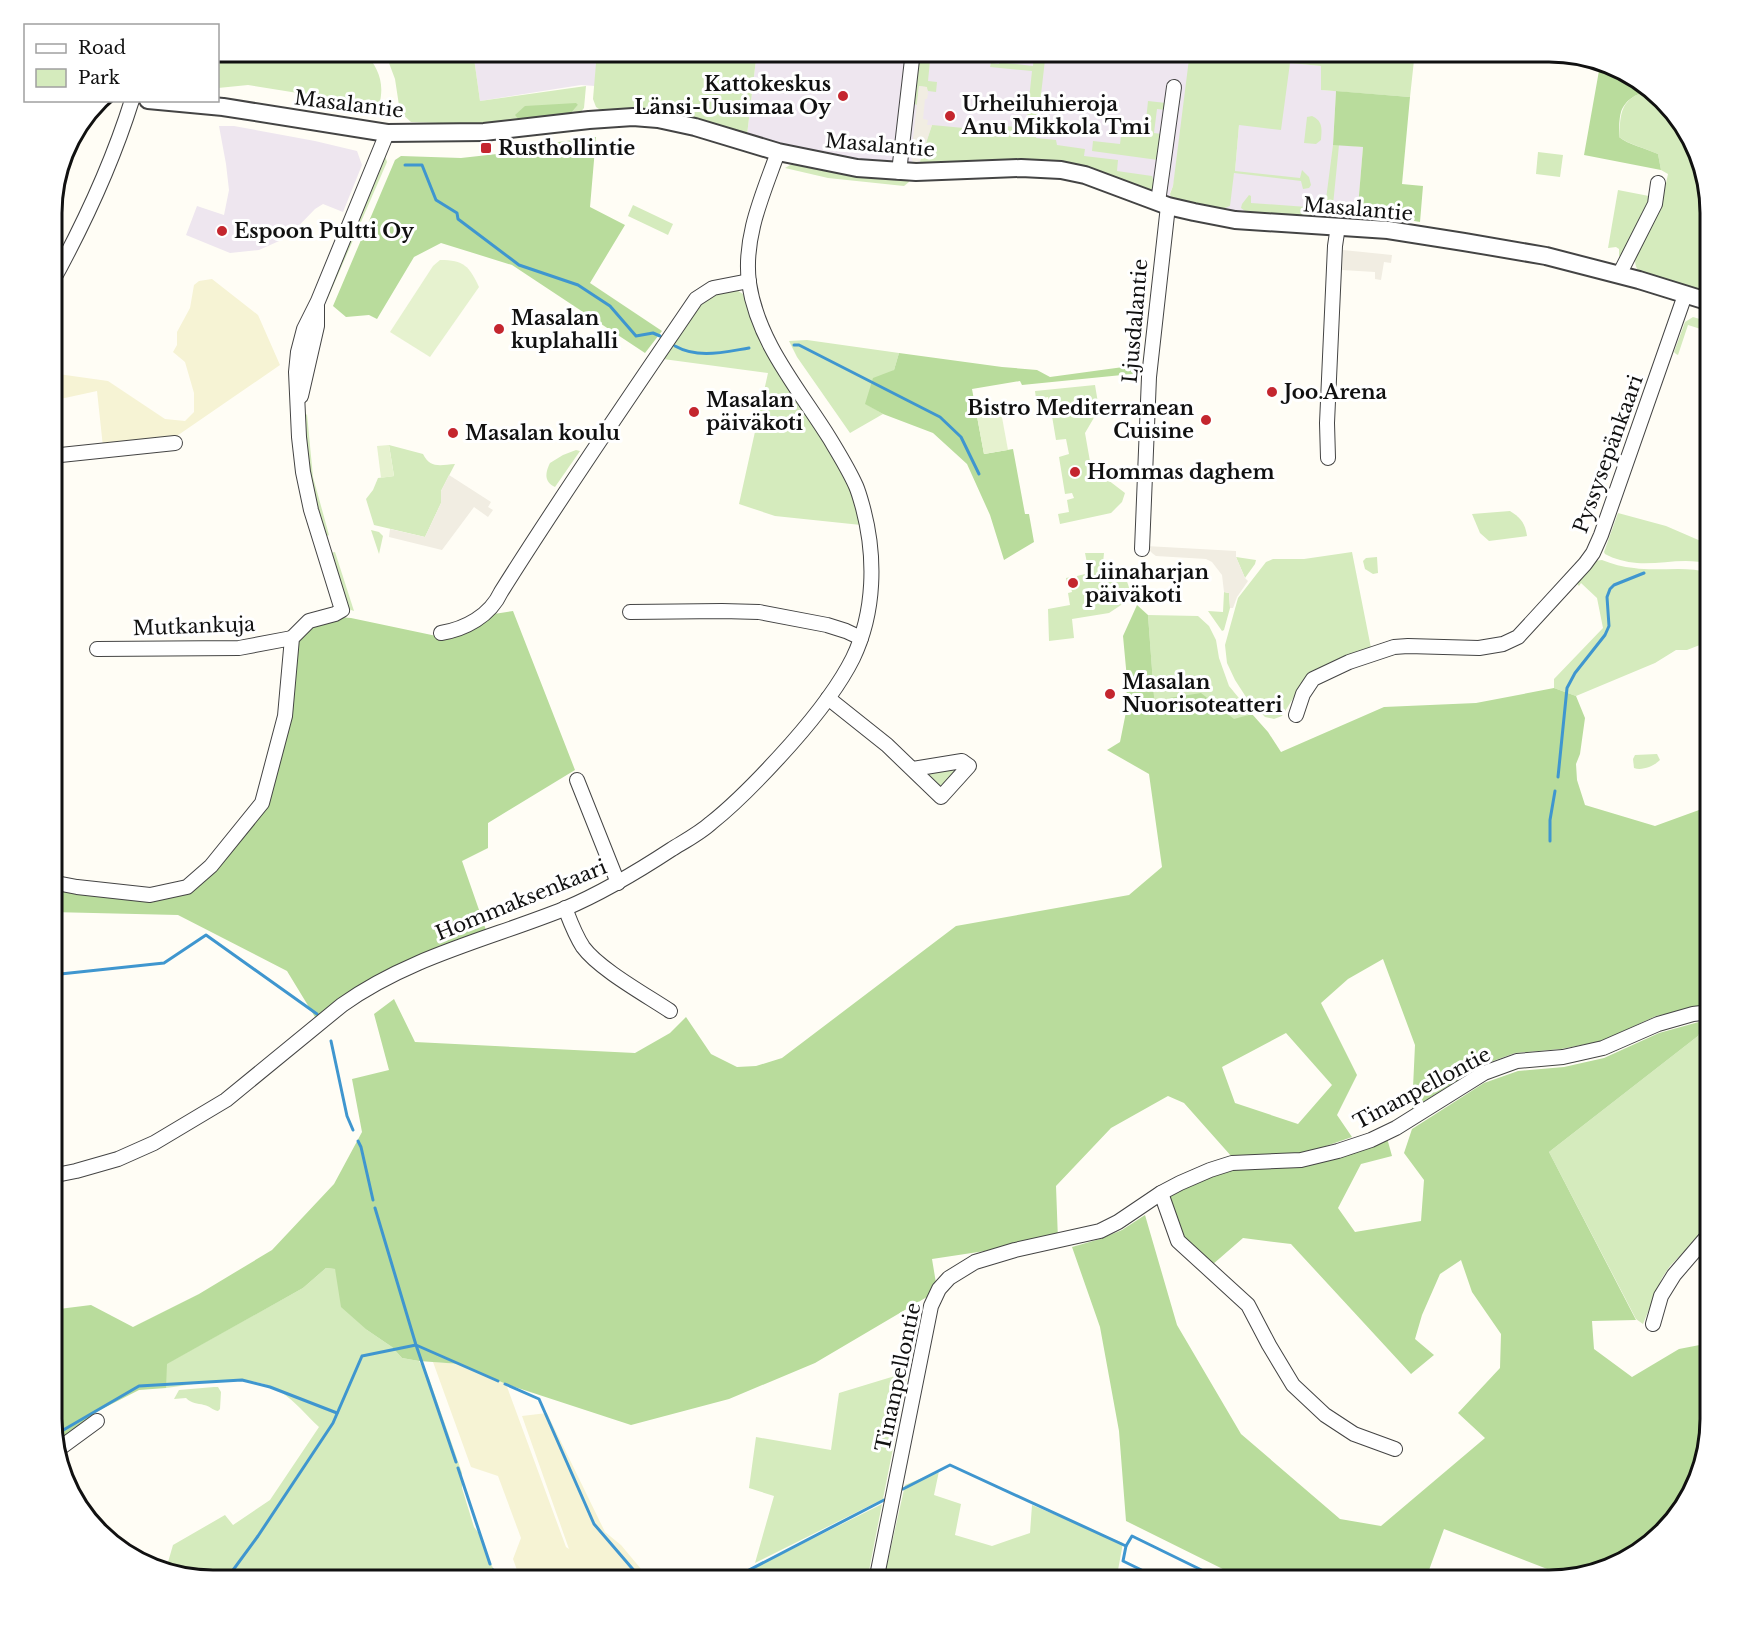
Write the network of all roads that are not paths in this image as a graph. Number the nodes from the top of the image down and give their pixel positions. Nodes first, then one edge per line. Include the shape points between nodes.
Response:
1 (912, 62) edge
2 (1174, 87) dead end
3 (131, 102) edge
4 (169, 102) edge
5 (387, 133) junction
6 (778, 152) junction
7 (899, 172) junction
8 (1658, 183) dead end
9 (1163, 204) junction
10 (1338, 226) junction
11 (62, 264) edge
12 (1619, 275) junction
13 (749, 281) junction
14 (1685, 295) junction
15 (1699, 299) edge
16 (175, 443) dead end
17 (62, 455) edge
18 (1328, 458) dead end
19 (1142, 549) dead end
20 (630, 612) dead end
21 (441, 633) dead end
22 (861, 638) junction
23 (292, 639) junction
24 (97, 649) dead end
25 (828, 698) junction
26 (1296, 715) dead end
27 (913, 769) dead end
28 (577, 780) dead end
29 (618, 883) junction
30 (62, 884) edge
31 (565, 908) junction
32 (670, 1011) dead end
33 (1700, 1014) edge
34 (62, 1174) edge
35 (1161, 1193) junction
36 (1700, 1245) edge
37 (1653, 1324) dead end
38 (97, 1421) dead end
39 (64, 1445) edge
40 (1395, 1449) dead end
41 (878, 1570) edge

1 - 7 street
2 - 9 street, Ljusdalantie
3 - 11 street via 106,171
4 - 5 street, Masalantie
5 - 6 street, Masalantie via 484,132 633,117 676,122
5 - 23 street via 304,328 298,352 301,455 309,501 342,610 309,621
6 - 7 street, Masalantie
6 - 13 street, Hommaksenkaari via 752,223
7 - 9 street, Masalantie via 1061,170
8 - 12 street via 1655,204
9 - 10 street, Masalantie via 1235,220
9 - 19 street, Ljusdalantie via 1148,379
10 - 12 street, Masalantie via 1388,230 1546,256
10 - 18 street
12 - 14 street, Masalantie
13 - 21 street via 713,288 696,299 561,497 496,602 475,621
13 - 22 street, Hommaksenkaari via 754,306 770,345 857,487 869,530 871,558 868,616
14 - 15 street, Masalantie
14 - 26 street, Pyssysepänkaari via 1593,553 1518,637 1479,648 1394,646 1312,679
16 - 17 street
20 - 22 street via 759,612 827,625
22 - 25 street, Hommaksenkaari
23 - 24 street, Mutkankuja via 239,648
23 - 30 street via 285,716 262,803 211,866 187,886 150,895
25 - 27 street
25 - 29 street, Hommaksenkaari via 771,766 710,824
28 - 29 street
29 - 31 street, Hommaksenkaari
31 - 32 street via 591,956
31 - 34 street, Hommaksenkaari via 399,971 342,1005 226,1100 154,1143 118,1159
33 - 35 street, Tinanpellontie via 1658,1024 1603,1048 1517,1061 1484,1073 1396,1128 1338,1151 1301,1160 1232,1163
35 - 40 street via 1178,1241 1248,1305 1293,1385 1325,1415 1354,1434
35 - 41 street, Tinanpellontie via 1100,1231 975,1262 939,1289 931,1306
36 - 37 street via 1661,1296
38 - 39 street

